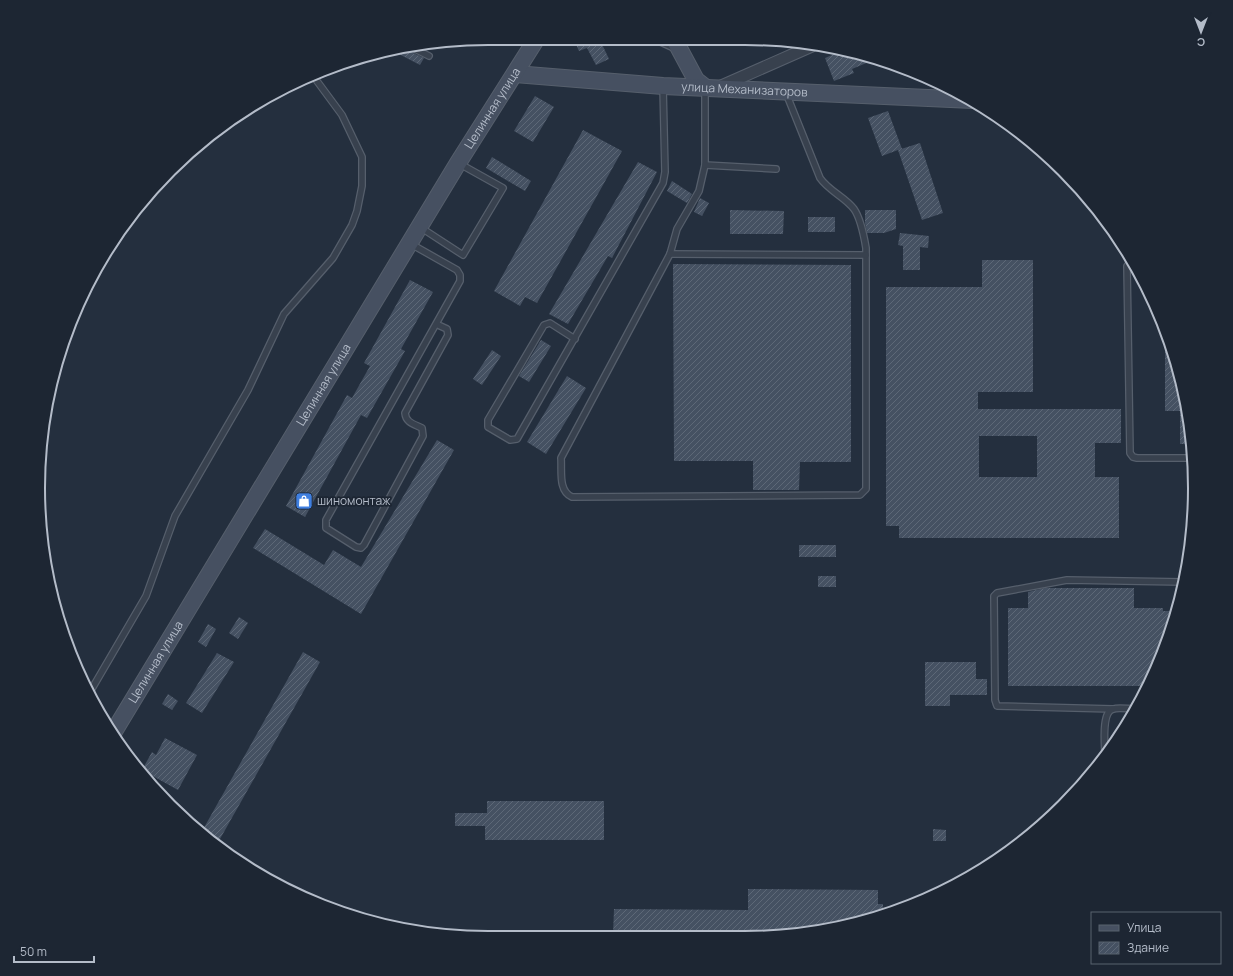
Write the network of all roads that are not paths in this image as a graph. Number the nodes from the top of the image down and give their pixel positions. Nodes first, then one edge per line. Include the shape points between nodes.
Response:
1 (533, 45) edge
2 (676, 45) edge
3 (804, 49) edge
4 (419, 51) edge
5 (429, 56) dead end
6 (515, 74) junction
7 (316, 80) edge
8 (663, 86) junction
9 (711, 87) junction
10 (786, 92) junction
11 (958, 99) edge
12 (458, 162) junction
13 (705, 164) junction
14 (776, 169) dead end
15 (420, 227) junction
16 (409, 243) junction
17 (670, 254) junction
18 (866, 255) junction
19 (1128, 265) edge
20 (436, 324) junction
21 (575, 339) junction
22 (1187, 458) edge
23 (1177, 582) edge
24 (93, 687) edge
25 (1113, 709) junction
26 (1130, 709) edge
27 (116, 728) edge
28 (1105, 745) edge

1 - 6 main road, Целинная улица
2 - 9 main road via 696,80
3 - 9 street
4 - 5 lane
6 - 8 main road, улица Механизаторов
6 - 12 main road, Целинная улица
7 - 24 lane via 342,115 362,157 362,186 352,225 333,258 284,314 248,390 175,516 146,596
8 - 9 main road, улица Механизаторов
8 - 21 lane via 663,183
9 - 10 main road, улица Механизаторов
9 - 13 lane
10 - 11 main road, улица Механизаторов
10 - 18 lane via 820,178 855,210 864,237
12 - 15 main road, Целинная улица
12 - 15 lane via 503,188 463,255
13 - 14 lane
13 - 17 lane via 699,190 677,229
15 - 16 main road, Целинная улица
16 - 20 lane via 457,270 460,275 460,281
16 - 27 main road, Целинная улица
17 - 18 lane
17 - 18 lane via 561,458 562,488 569,496 860,495 866,489
19 - 22 lane via 1130,453 1137,458
20 - 20 lane via 326,520 326,528 356,547 361,548 364,545 424,436 422,428 409,422 405,413 448,335 447,329
21 - 21 lane via 517,438 510,440 488,427 488,420 544,325 550,323
23 - 25 lane via 1067,580 997,593 994,596 997,706
25 - 26 lane
25 - 28 lane via 1105,718

